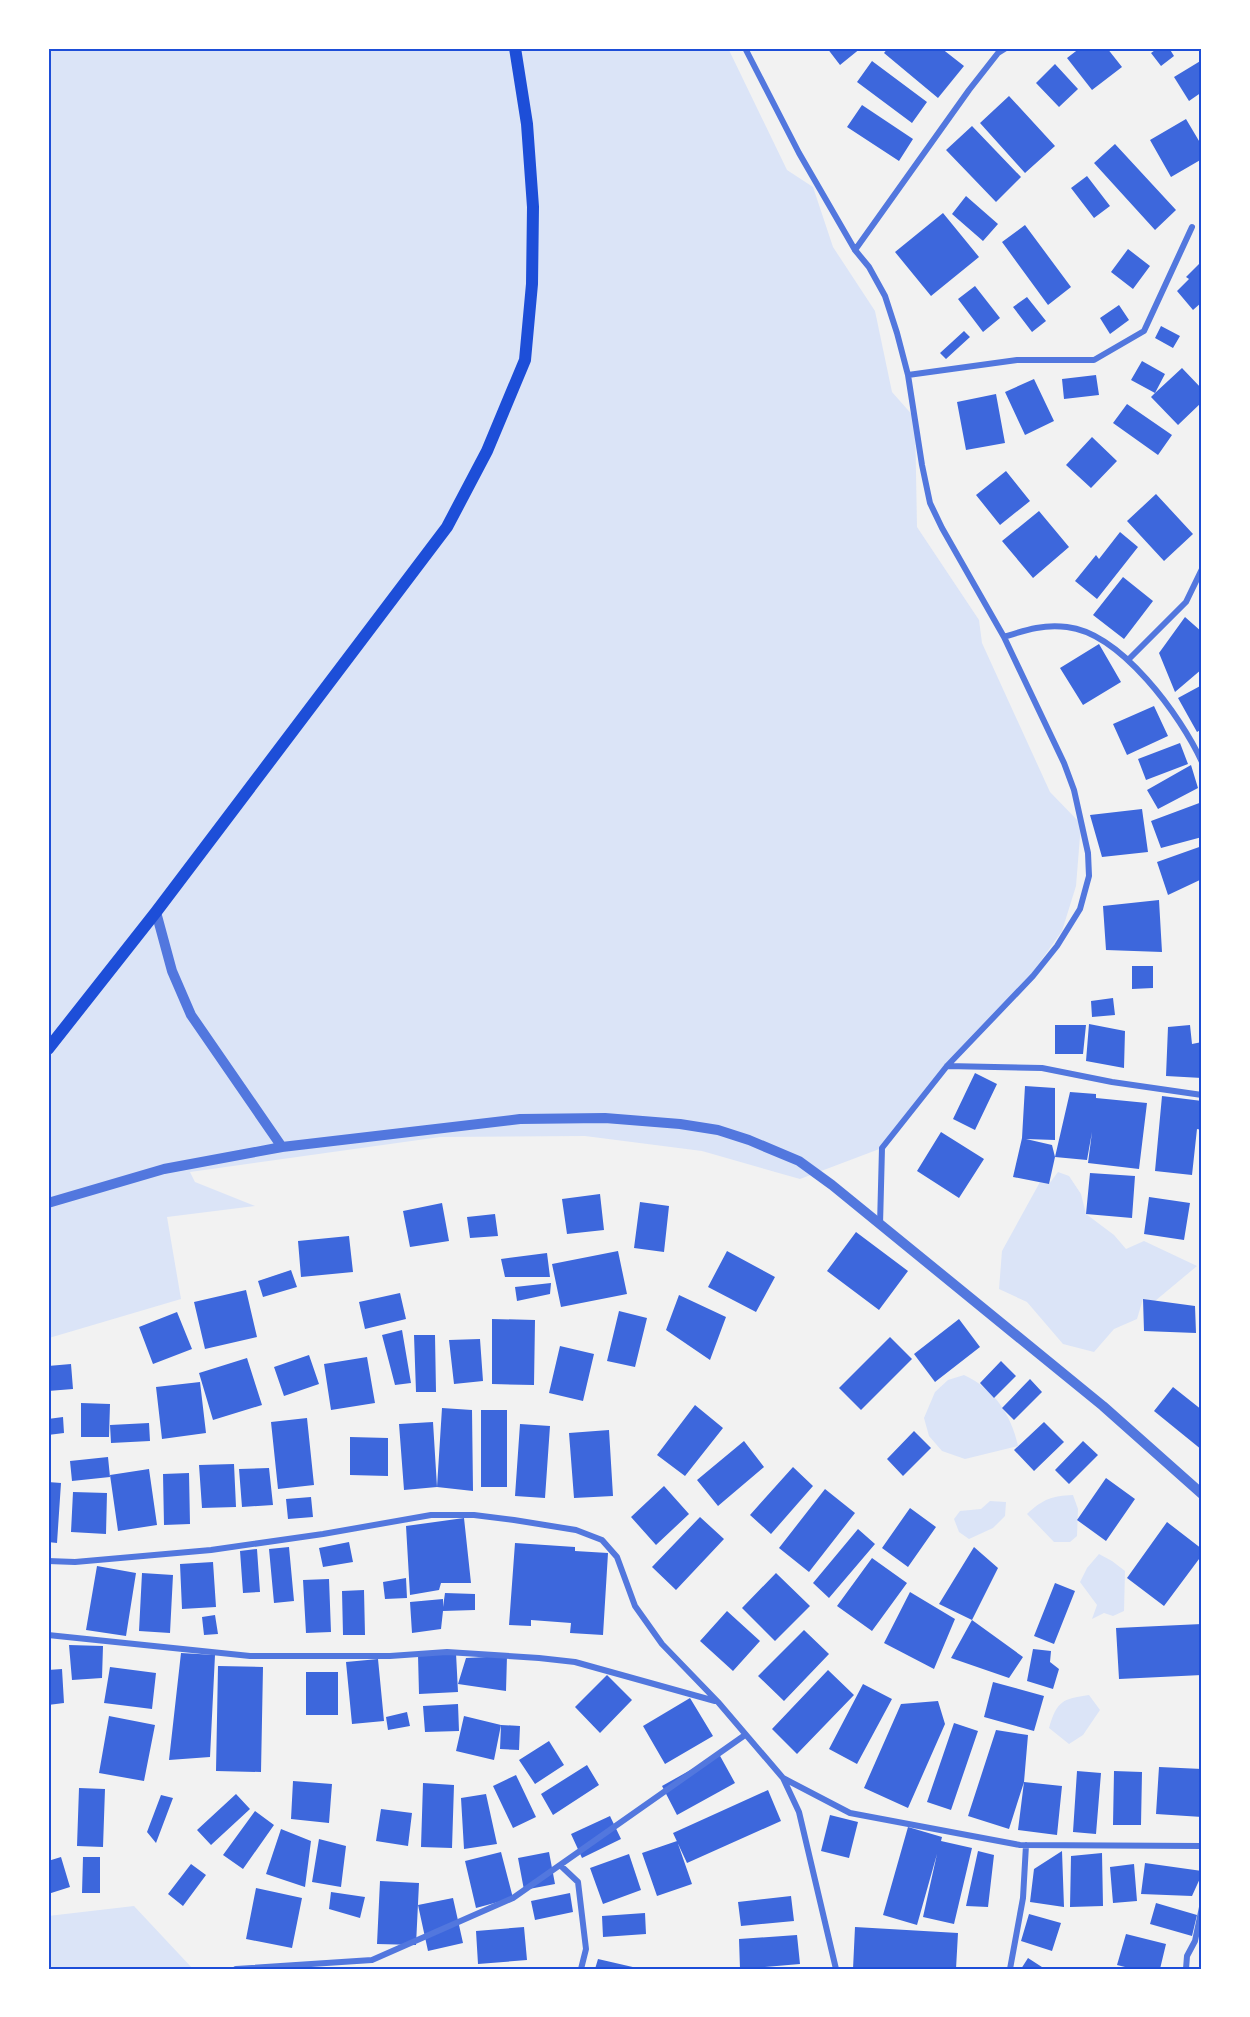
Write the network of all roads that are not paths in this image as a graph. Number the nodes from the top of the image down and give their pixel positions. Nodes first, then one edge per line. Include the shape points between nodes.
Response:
1 (515, 48) edge
2 (745, 48) edge
3 (1005, 48) edge
4 (1192, 227) dead end
5 (855, 250) junction
6 (908, 375) junction
7 (1202, 569) edge
8 (1004, 637) junction
9 (1129, 659) junction
10 (1202, 762) edge
11 (156, 912) junction
12 (48, 1049) edge
13 (947, 1066) junction
14 (1202, 1095) edge
15 (282, 1146) junction
16 (48, 1203) edge
17 (880, 1225) junction
18 (1202, 1494) edge
19 (48, 1561) edge
20 (48, 1635) edge
21 (718, 1702) junction
22 (745, 1735) junction
23 (783, 1778) junction
24 (1026, 1845) junction
25 (1202, 1846) edge
26 (560, 1865) junction
27 (1202, 1907) edge
28 (236, 1969) edge
29 (581, 1969) edge
30 (836, 1969) edge
31 (1010, 1969) edge
32 (1186, 1969) edge

1 - 11 main road via 527,124 533,207 532,284 525,360 487,451 447,527
2 - 5 street
3 - 5 street via 969,90
4 - 6 street via 1144,331 1094,360 1017,360
5 - 6 street via 870,267 885,296
6 - 8 street via 930,502
7 - 9 street via 1186,602
8 - 9 street via 1035,627 1069,627 1097,637
8 - 13 street via 1074,790 1089,876 1080,909 1058,946
9 - 10 street via 1193,743
11 - 12 main road
11 - 15 street via 172,971 191,1015
13 - 14 street via 1041,1068
13 - 17 street via 882,1148
15 - 16 street via 164,1169
15 - 17 street via 520,1119 605,1118 680,1124 718,1130 799,1161
17 - 18 street via 1103,1406
19 - 21 street via 220,1549 431,1515 474,1515 576,1530 602,1540 616,1557 635,1606 662,1644
20 - 21 street via 249,1656 447,1652 548,1659 575,1662
21 - 22 street
22 - 23 street
22 - 26 street
23 - 24 street via 850,1813
23 - 30 street via 799,1812
24 - 25 street
24 - 31 street via 1023,1898
26 - 28 street via 513,1898 372,1960
26 - 29 street via 578,1882 586,1949
27 - 32 street via 1195,1941 1186,1956

